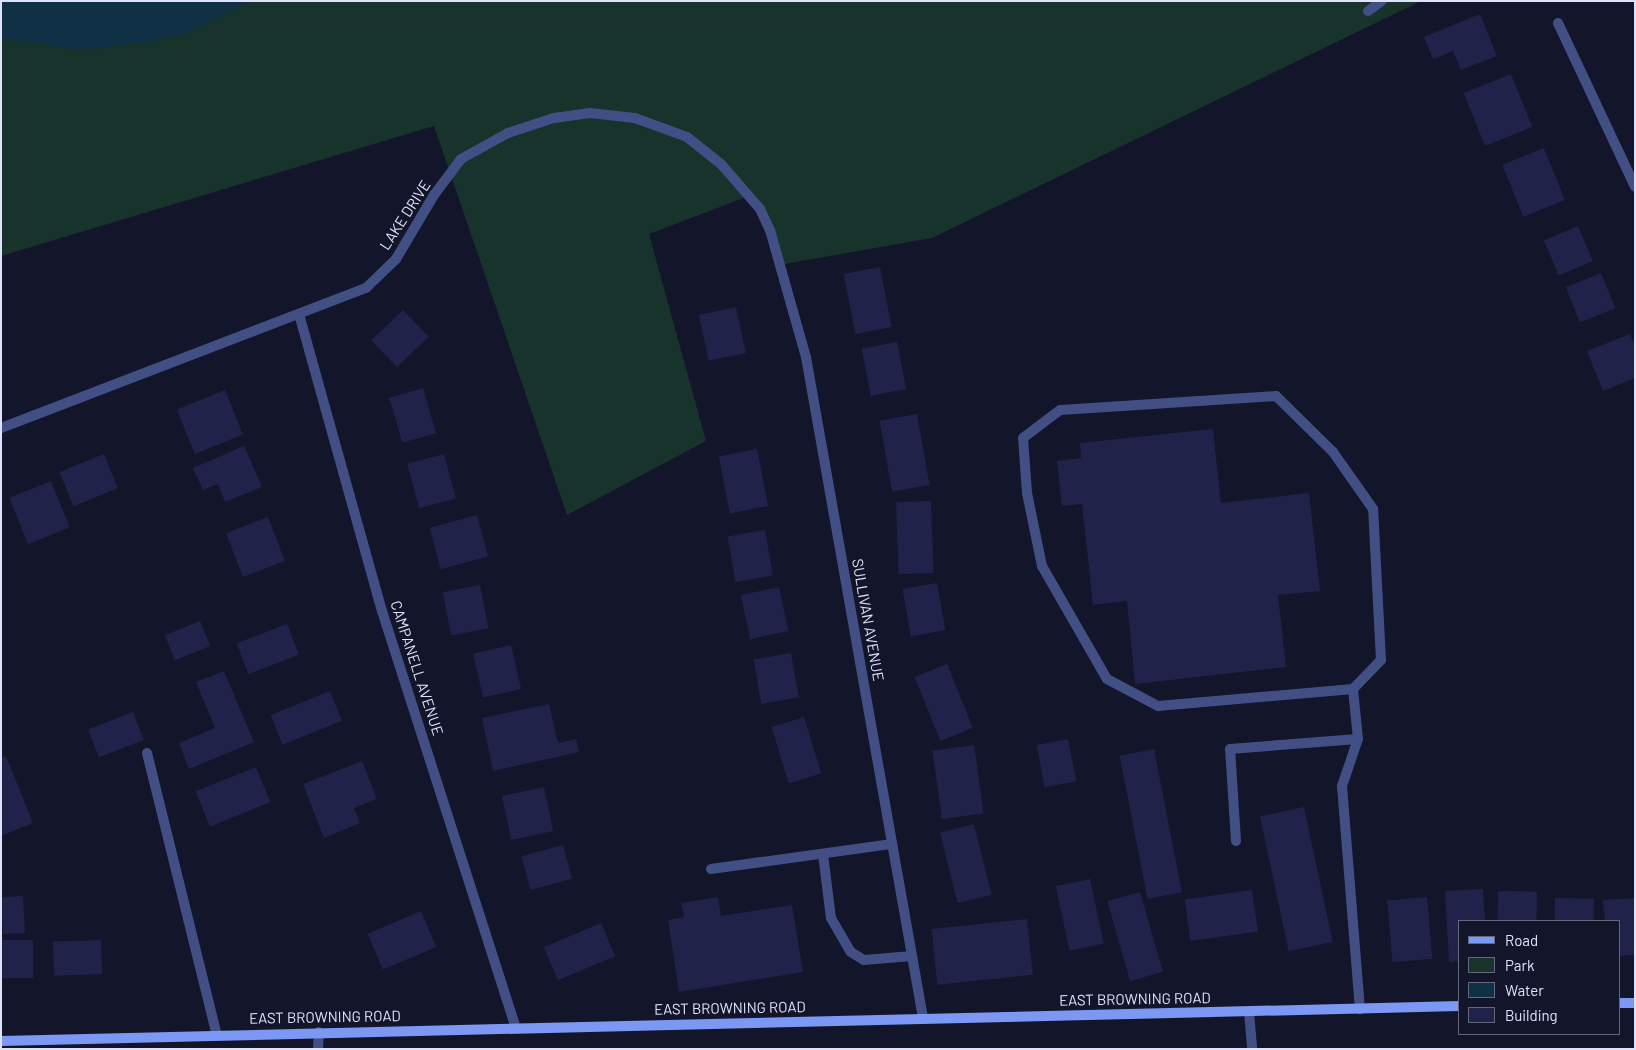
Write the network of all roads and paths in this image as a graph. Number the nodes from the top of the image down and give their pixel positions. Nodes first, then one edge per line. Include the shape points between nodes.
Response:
1 (1382, 1) edge
2 (1368, 11) dead end
3 (1558, 23) dead end
4 (1635, 187) edge
5 (770, 230) joint
6 (299, 314) junction
7 (1, 428) edge
8 (1353, 689) junction
9 (1358, 739) junction
10 (148, 753) dead end
11 (1236, 841) dead end
12 (892, 844) junction
13 (823, 854) junction
14 (711, 869) dead end
15 (912, 956) junction
16 (1621, 1003) edge
17 (1635, 1003) edge
18 (1458, 1006) edge
19 (1360, 1009) junction
20 (1249, 1012) junction
21 (923, 1018) junction
22 (516, 1028) junction
23 (318, 1032) junction
24 (218, 1035) junction
25 (1, 1041) edge
26 (318, 1049) edge
27 (1252, 1049) edge

1 - 2 street
3 - 4 street
5 - 6 street, LAKE DRIVE via 760,209 721,164 687,137 635,118 590,113 554,118 508,133 461,159 434,195 396,259 366,288
5 - 12 street, SULLIVAN AVENUE via 806,357
6 - 7 street, LAKE DRIVE
6 - 22 street, CAMPANELL AVENUE via 382,611
8 - 8 street via 1158,706 1107,679 1042,566 1027,493 1023,438 1060,410 1276,396 1332,452 1373,509 1381,660
8 - 9 street
9 - 11 street via 1230,749
9 - 19 street via 1342,786
10 - 24 street
12 - 13 street
12 - 15 street, SULLIVAN AVENUE
13 - 14 street
13 - 15 street via 830,918 851,952 864,960
15 - 21 street, SULLIVAN AVENUE
16 - 17 main road
18 - 19 main road, EAST BROWNING ROAD
19 - 20 main road, EAST BROWNING ROAD
20 - 21 main road, EAST BROWNING ROAD
20 - 27 street
21 - 22 main road, EAST BROWNING ROAD
22 - 23 main road, EAST BROWNING ROAD
23 - 24 main road, EAST BROWNING ROAD
23 - 26 street
24 - 25 main road, EAST BROWNING ROAD

